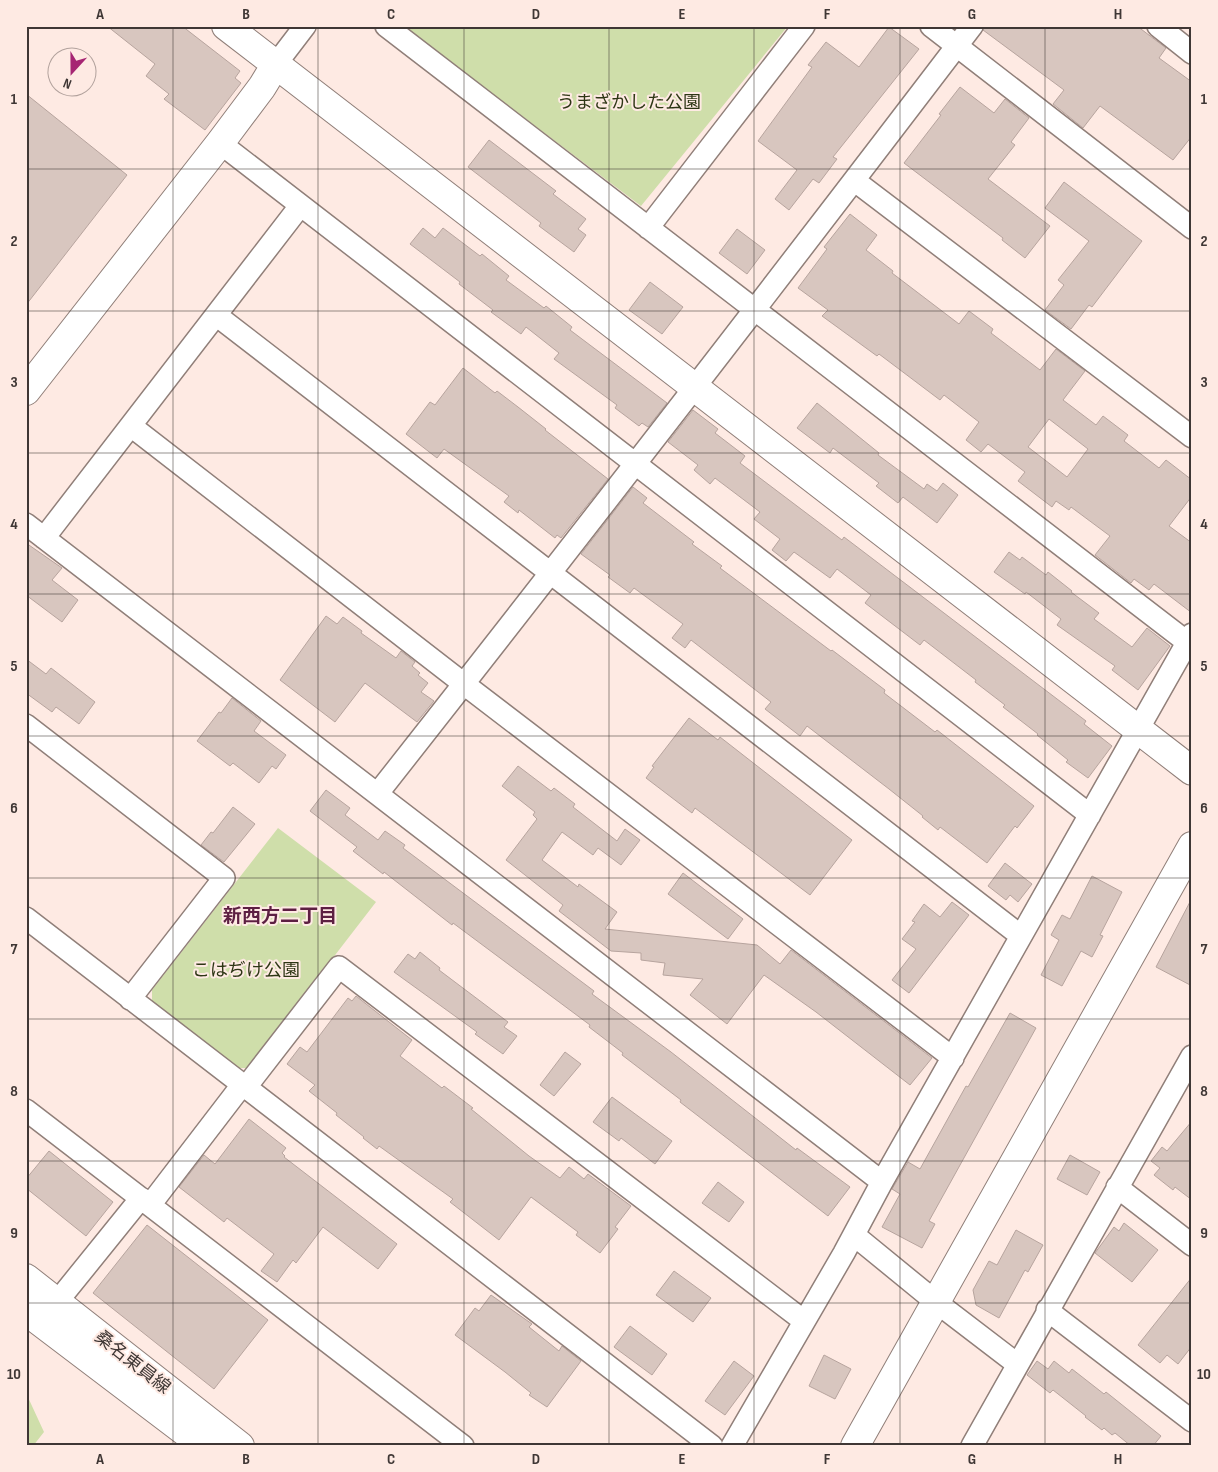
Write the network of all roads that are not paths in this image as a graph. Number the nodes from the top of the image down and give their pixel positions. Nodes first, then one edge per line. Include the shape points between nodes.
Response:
1 (226, 26) edge
2 (305, 26) edge
3 (386, 26) edge
4 (804, 26) edge
5 (930, 26) edge
6 (972, 26) edge
7 (1158, 26) edge
8 (957, 46) junction
9 (1192, 53) edge
10 (276, 64) junction
11 (220, 143) junction
12 (855, 181) junction
13 (300, 206) junction
14 (648, 228) junction
15 (1192, 228) edge
16 (754, 311) junction
17 (216, 316) junction
18 (695, 387) junction
19 (26, 391) edge
20 (131, 426) junction
21 (1192, 437) edge
22 (636, 465) junction
23 (26, 524) edge
24 (44, 538) junction
25 (549, 574) junction
26 (1189, 638) edge
27 (464, 684) junction
28 (26, 726) edge
29 (1138, 730) junction
30 (1192, 771) edge
31 (378, 793) junction
32 (1090, 815) junction
33 (1192, 846) edge
34 (26, 918) edge
35 (1022, 936) junction
36 (130, 999) junction
37 (953, 1058) junction
38 (1190, 1064) edge
39 (244, 1086) junction
40 (26, 1110) edge
41 (882, 1182) junction
42 (1117, 1188) junction
43 (145, 1202) junction
44 (854, 1235) junction
45 (1192, 1245) edge
46 (26, 1278) edge
47 (57, 1302) junction
48 (936, 1302) junction
49 (1048, 1310) junction
50 (26, 1311) edge
51 (804, 1321) junction
52 (1017, 1364) junction
53 (1192, 1421) edge
54 (204, 1446) edge
55 (240, 1446) edge
56 (462, 1446) edge
57 (712, 1446) edge
58 (732, 1446) edge
59 (855, 1446) edge
60 (972, 1446) edge

1 - 10 street
2 - 10 street
3 - 14 street
4 - 14 street
5 - 8 street
6 - 8 street
7 - 9 street
8 - 12 street
8 - 15 street
10 - 11 street
10 - 18 street
11 - 13 street
11 - 19 street
12 - 16 street
12 - 21 street
13 - 17 street
13 - 22 street
14 - 16 street
16 - 18 street
16 - 26 street
17 - 20 street
17 - 25 street
18 - 22 street
18 - 29 street
20 - 24 street
20 - 27 street
22 - 25 street
22 - 32 street
23 - 24 street
24 - 31 street
25 - 27 street
25 - 35 street
26 - 29 street
27 - 31 street
27 - 37 street
28 - 36 street via 224,878
29 - 30 street
29 - 32 street
31 - 41 street
32 - 35 street
33 - 48 street
34 - 36 street
35 - 37 street
36 - 39 street
37 - 41 street
38 - 42 street
39 - 43 street
39 - 51 street via 339,967
39 - 57 street
40 - 43 street
41 - 44 street
42 - 45 street
42 - 49 street
43 - 47 street
43 - 56 street
44 - 48 street
44 - 51 street
46 - 47 street, 桑名東員線
47 - 55 street, 桑名東員線
48 - 52 street
48 - 59 street
49 - 52 street
49 - 53 street
50 - 54 street, 桑名東員線
51 - 58 street
52 - 60 street

